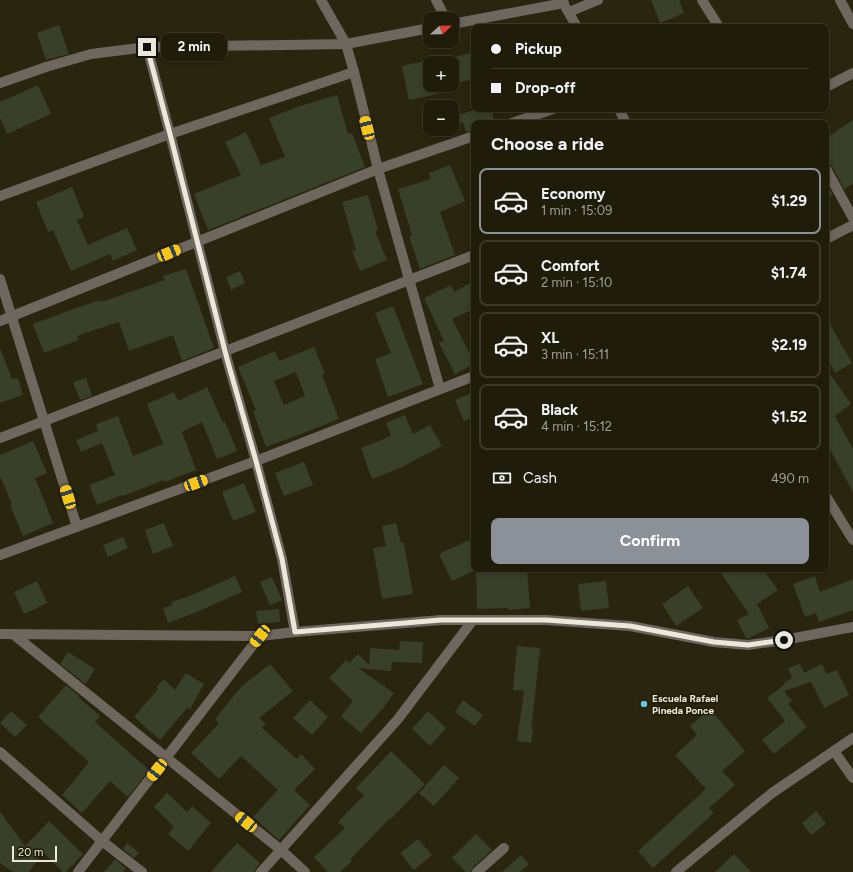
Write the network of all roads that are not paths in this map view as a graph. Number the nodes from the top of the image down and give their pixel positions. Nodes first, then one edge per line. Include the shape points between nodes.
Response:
1 (321, 0) edge
2 (436, 0) edge
3 (598, 0) edge
4 (702, 0) edge
5 (840, 0) edge
6 (565, 5) edge
7 (442, 12) edge
8 (459, 23) edge
9 (575, 24) edge
10 (717, 24) edge
11 (853, 24) edge
12 (423, 29) edge
13 (346, 44) junction
14 (147, 47) junction
15 (354, 72) junction
16 (853, 73) edge
17 (0, 83) edge
18 (829, 85) edge
19 (543, 112) edge
20 (521, 120) edge
21 (170, 134) junction
22 (471, 137) edge
23 (378, 169) junction
24 (829, 174) edge
25 (0, 196) edge
26 (853, 218) edge
27 (853, 225) edge
28 (829, 237) edge
29 (197, 242) junction
30 (471, 256) edge
31 (0, 279) edge
32 (409, 280) junction
33 (12, 317) junction
34 (0, 321) edge
35 (225, 351) junction
36 (471, 377) edge
37 (440, 389) junction
38 (44, 421) junction
39 (0, 438) edge
40 (256, 461) junction
41 (829, 501) edge
42 (77, 527) junction
43 (853, 540) edge
44 (0, 556) edge
45 (473, 620) junction
46 (853, 627) edge
47 (295, 632) junction
48 (0, 634) edge
49 (13, 634) junction
50 (260, 636) junction
51 (853, 738) edge
52 (834, 751) junction
53 (0, 752) edge
54 (166, 758) junction
55 (853, 778) edge
56 (102, 841) junction
57 (504, 848) dead end
58 (281, 850) junction
59 (78, 872) edge
60 (142, 872) edge
61 (261, 872) edge
62 (304, 872) edge
63 (477, 872) edge
64 (676, 872) edge

1 - 13 street
2 - 7 street
3 - 6 street
4 - 10 street
5 - 11 street
6 - 8 street
6 - 9 street
12 - 13 street
13 - 14 street
13 - 15 street
14 - 17 street via 91,54
14 - 21 street
15 - 21 street
15 - 23 street
16 - 18 street
19 - 20 street
21 - 25 street
21 - 29 street
22 - 23 street
23 - 29 street
23 - 32 street
24 - 26 street
27 - 28 street
29 - 33 street
29 - 35 street
30 - 32 street
31 - 33 street
32 - 35 street
32 - 37 street
33 - 34 street
33 - 38 street
35 - 38 street
35 - 40 street
36 - 37 street
37 - 40 street
38 - 39 street
38 - 42 street
40 - 42 street
40 - 47 street via 282,559
41 - 43 street
42 - 44 street
45 - 46 street via 546,620 630,626 714,642 748,645
45 - 47 street via 441,620
45 - 58 street via 398,719
47 - 50 street
48 - 49 street
49 - 50 street
49 - 54 street
50 - 54 street
51 - 52 street
52 - 55 street
52 - 64 street via 772,793
53 - 56 street
54 - 56 street
54 - 58 street
56 - 59 street
56 - 60 street
57 - 63 street
58 - 61 street
58 - 62 street

